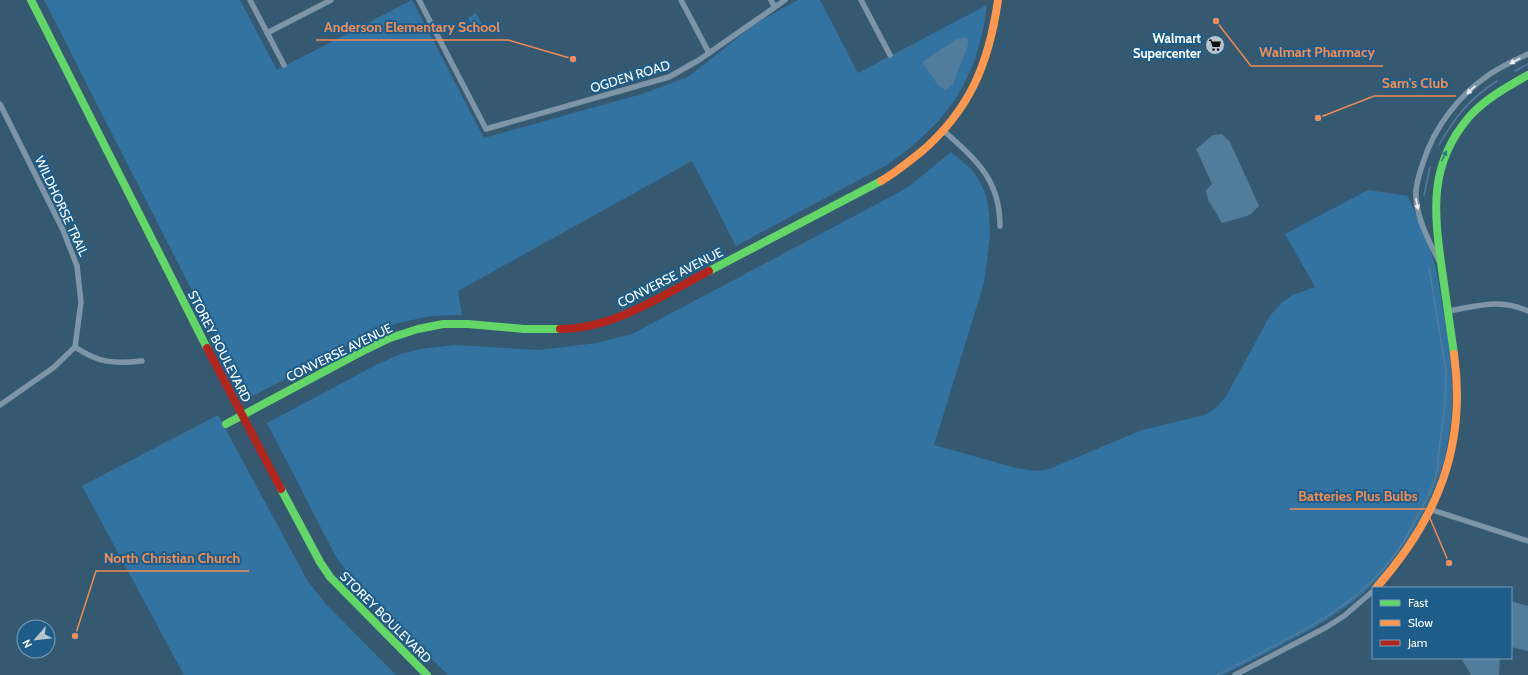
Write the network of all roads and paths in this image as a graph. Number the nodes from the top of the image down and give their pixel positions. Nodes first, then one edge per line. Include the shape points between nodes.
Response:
1 (31, 0) edge
2 (250, 0) edge
3 (331, 0) edge
4 (419, 0) edge
5 (681, 0) edge
6 (771, 0) edge
7 (785, 0) edge
8 (861, 0) edge
9 (998, 0) edge
10 (774, 6) junction
11 (267, 33) junction
12 (709, 53) junction
13 (1528, 54) edge
14 (890, 55) dead end
15 (284, 65) dead end
16 (1528, 75) edge
17 (0, 104) edge
18 (944, 131) junction
19 (1000, 226) dead end
20 (1440, 263) junction
21 (1448, 311) junction
22 (1528, 311) edge
23 (74, 347) junction
24 (142, 362) dead end
25 (0, 405) edge
26 (242, 416) junction
27 (226, 424) dead end
28 (1432, 510) junction
29 (1528, 541) edge
30 (1377, 587) edge
31 (1372, 592) edge
32 (427, 675) edge
33 (1236, 675) edge

1 - 26 main road, STOREY BOULEVARD
2 - 11 street
3 - 11 street
4 - 12 street, OGDEN ROAD via 486,129 654,82 683,70
5 - 12 street
6 - 10 street
7 - 10 street, OGDEN ROAD
8 - 14 street
9 - 18 main road, CONVERSE AVENUE via 993,38 982,73 974,91
10 - 12 street, OGDEN ROAD
11 - 15 street
13 -> 20 street via 1490,74 1463,98 1439,127 1426,153 1416,186 1416,198 1423,228
20 -> 16 main road via 1434,201 1443,159 1460,128 1472,114 1498,92
17 - 23 street, WILDHORSE TRAIL via 63,230 77,266 81,302
18 - 19 street via 975,160 990,180 1000,207
18 - 26 main road, CONVERSE AVENUE via 924,151 886,178 626,315 574,328 550,330 468,324 443,324 418,329 390,338 361,352
20 - 21 main road
21 - 22 street via 1499,303 1511,304
21 - 28 main road via 1457,363 1458,409 1453,450 1444,482
23 - 24 street via 91,358 120,364
23 - 25 street via 53,368
26 - 27 main road, CONVERSE AVENUE
26 - 32 main road, STOREY BOULEVARD via 324,570
28 - 29 street
28 - 30 main road via 1410,549
31 - 33 street via 1344,616 1325,628

